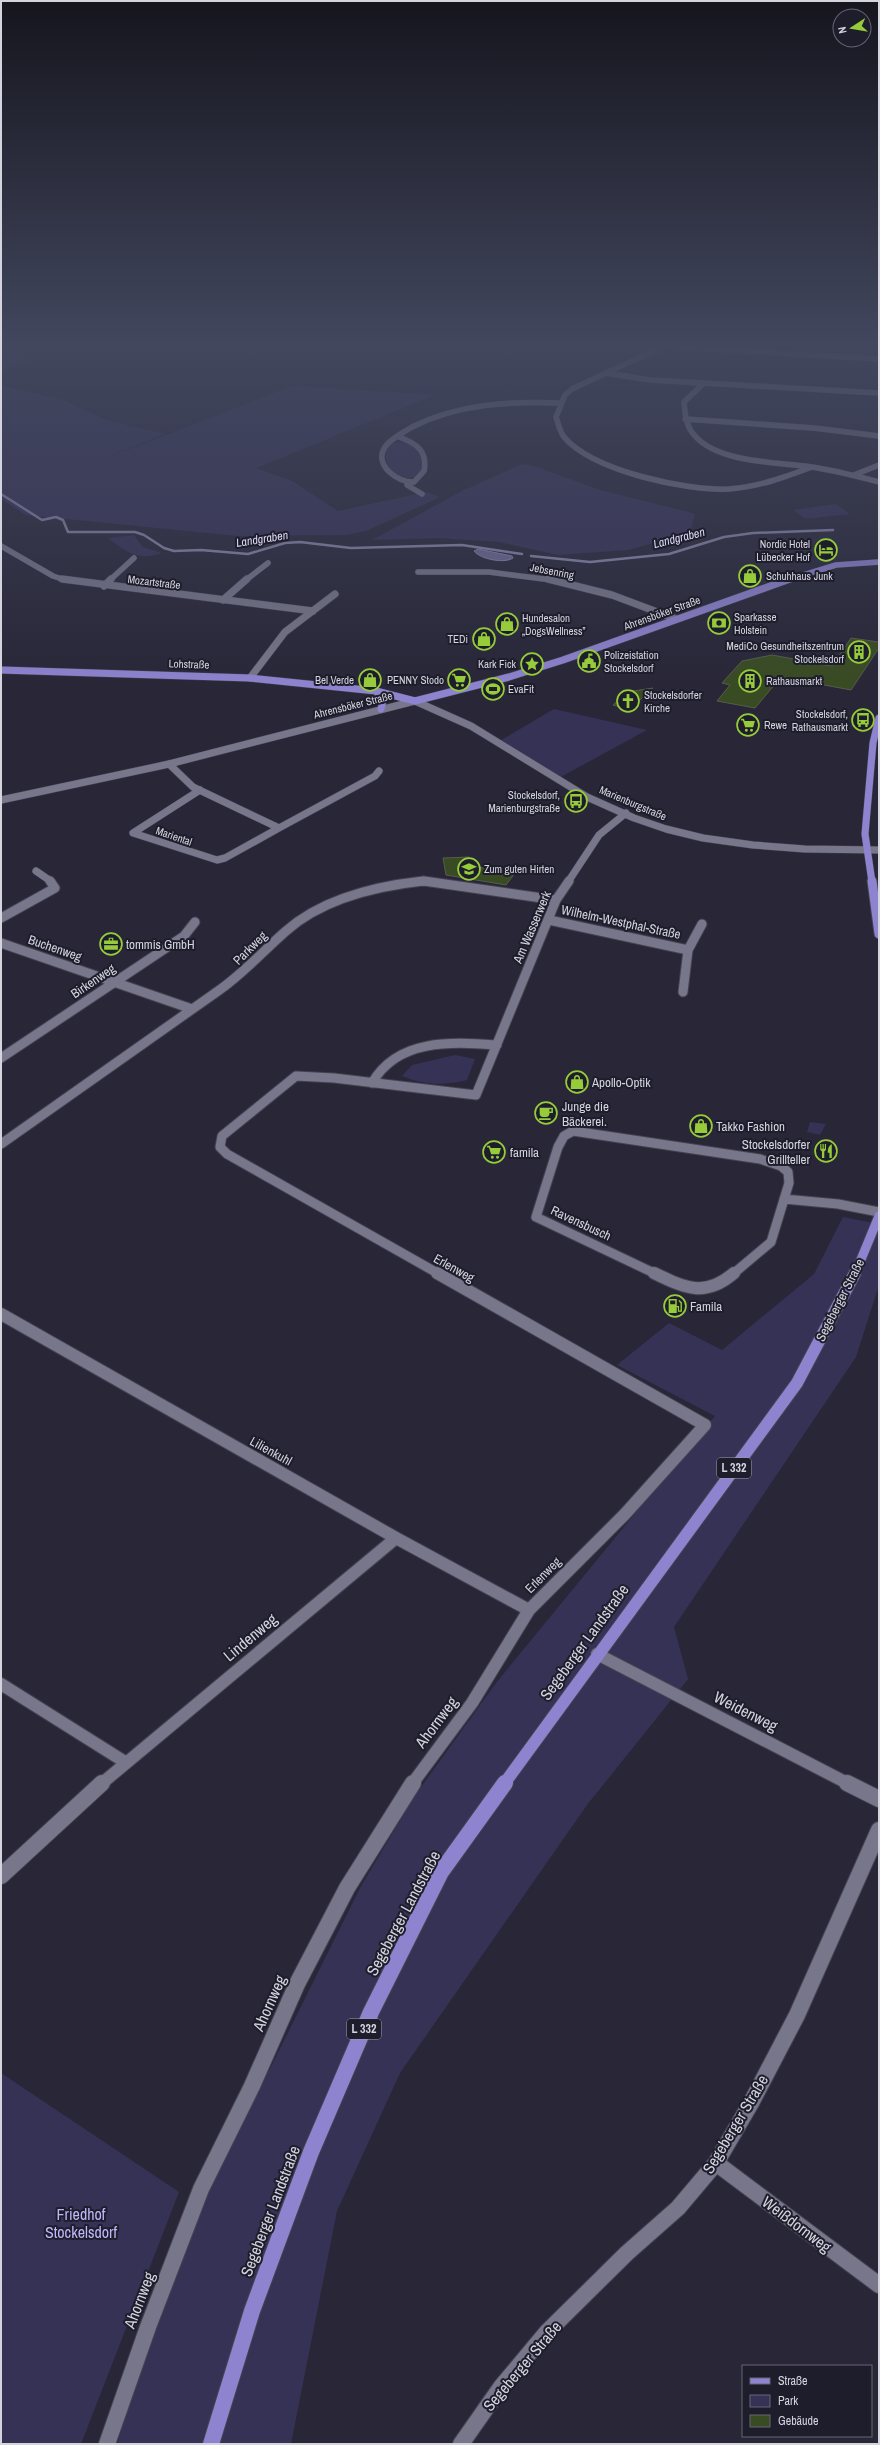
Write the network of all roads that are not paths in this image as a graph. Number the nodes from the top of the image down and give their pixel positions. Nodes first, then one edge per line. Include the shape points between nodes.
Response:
1 (383, 461) edge
2 (426, 461) edge
3 (601, 461) edge
4 (772, 461) edge
5 (879, 466) edge
6 (812, 467) junction
7 (854, 475) junction
8 (407, 482) junction
9 (879, 482) edge
10 (422, 494) dead end
11 (1, 546) edge
12 (879, 557) edge
13 (134, 558) dead end
14 (879, 562) edge
15 (268, 563) dead end
16 (818, 569) junction
17 (418, 572) dead end
18 (104, 586) junction
19 (335, 594) dead end
20 (222, 600) junction
21 (313, 611) junction
22 (676, 619) junction
23 (1, 670) edge
24 (250, 678) junction
25 (376, 691) junction
26 (415, 701) junction
27 (381, 709) junction
28 (879, 718) edge
29 (169, 764) junction
30 (379, 770) dead end
31 (200, 790) junction
32 (1, 800) edge
33 (626, 813) junction
34 (279, 828) junction
35 (866, 850) junction
36 (879, 850) edge
37 (36, 871) dead end
38 (556, 900) junction
39 (1, 918) edge
40 (549, 920) junction
41 (195, 922) dead end
42 (702, 924) dead end
43 (879, 934) edge
44 (1, 943) edge
45 (688, 950) junction
46 (114, 983) junction
47 (683, 992) dead end
48 (192, 1010) junction
49 (497, 1045) junction
50 (1, 1058) edge
51 (372, 1083) junction
52 (476, 1095) joint
53 (1, 1144) edge
54 (784, 1199) junction
55 (879, 1212) edge
56 (879, 1216) edge
57 (1, 1314) edge
58 (797, 1382) joint
59 (396, 1538) junction
60 (529, 1610) junction
61 (597, 1654) junction
62 (1, 1684) edge
63 (125, 1762) junction
64 (879, 1799) edge
65 (879, 1830) edge
66 (1, 1876) edge
67 (716, 2163) junction
68 (879, 2285) edge
69 (107, 2444) edge
70 (211, 2444) edge
71 (461, 2444) edge

1 - 8 street via 388,472
2 - 8 street via 421,477 414,482
3 - 6 street via 659,482 705,489 749,487 775,481
4 - 6 street
5 - 7 street
6 - 7 street
7 - 9 street
8 - 10 street via 407,485
11 - 18 street, Mozartstraße via 59,579
12 - 16 main road, Ahrensböker Straße via 830,563
13 - 18 street
14 - 16 main road, Ahrensböker Straße
15 - 20 street
16 - 22 main road, Ahrensböker Straße
17 - 22 street, Jebsenring via 489,572 547,579 612,595
18 - 20 street, Mozartstraße
19 - 21 street
20 - 21 street, Mozartstraße
21 - 24 street via 281,637
22 - 26 main road, Ahrensböker Straße via 516,675
23 - 24 main road, Lohstraße
24 - 25 main road, Lohstraße
25 - 26 main road, Lohstraße
25 - 27 main road via 383,701
26 - 27 street, Ahrensböker Straße
26 - 33 street, Marienburgstraße via 441,710 567,786
27 - 29 street, Ahrensböker Straße
28 - 35 main road via 873,743 868,791
29 - 31 street
29 - 32 street, Ahrensböker Straße
30 - 34 street, Mariental via 375,776
31 - 34 street
31 - 34 street, Mariental via 133,833 217,860
33 - 35 street, Marienburgstraße via 667,829 691,835 803,848
33 - 38 street, Am Wasserwerk via 599,835
35 - 36 street, Marienburgstraße
35 - 43 main road
37 - 39 street via 53,883 55,888
38 - 40 street, Am Wasserwerk
38 - 48 street, Parkweg via 424,881 392,884 367,890 303,919 276,940 241,975
40 - 45 street, Wilhelm-Westphal-Straße
40 - 49 street, Am Wasserwerk
41 - 46 street, Birkenweg via 184,936
42 - 45 street, Wilhelm-Westphal-Straße
44 - 46 street, Buchenweg
45 - 47 street, Wilhelm-Westphal-Straße
46 - 48 street, Buchenweg
46 - 50 street, Birkenweg
48 - 53 street, Parkweg
49 - 51 street via 451,1043 411,1051 383,1067
49 - 52 street, Am Wasserwerk
51 - 52 street, Erlenweg
51 - 60 street, Erlenweg via 296,1076 222,1136 220,1147 227,1154 342,1221 705,1425 625,1514
54 - 54 street, Ravensbusch via 789,1183 788,1172 781,1166 760,1159 573,1132 564,1136 558,1147 536,1217 685,1288 707,1289 730,1277 771,1242
54 - 55 street via 838,1204
56 - 58 main road, Segeberger Straße / L 332 via 858,1268
57 - 59 street, Lilienkuhl
58 - 61 main road, Segeberger Landstraße / L 332
59 - 60 street, Lilienkuhl
59 - 63 street, Lindenweg
60 - 69 street, Ahornweg via 472,1703 405,1793 347,1888 297,1984 252,2086 201,2189
61 - 64 street, Weidenweg
61 - 70 main road, Segeberger Landstraße / L 332 via 441,1872 371,2012 311,2152 252,2311
62 - 63 street
63 - 66 street, Lindenweg
65 - 67 street, Segeberger Straße via 797,2015
67 - 68 street, Weißdornweg
67 - 71 street, Segeberger Straße via 678,2208 627,2253 547,2332 501,2387

